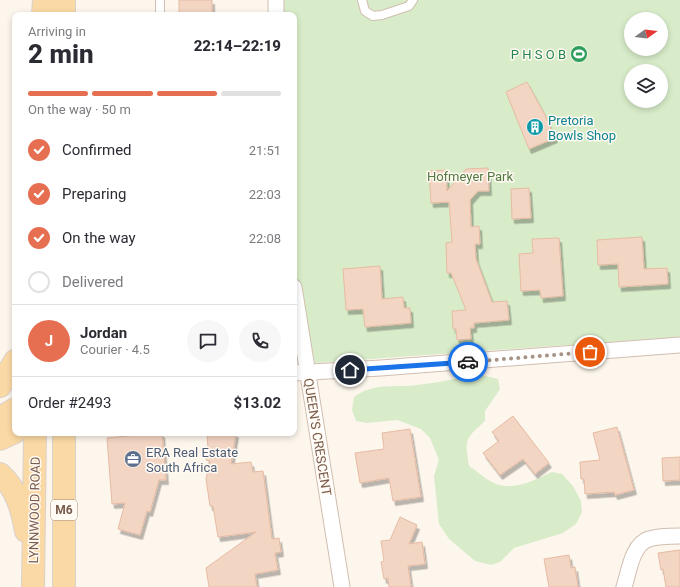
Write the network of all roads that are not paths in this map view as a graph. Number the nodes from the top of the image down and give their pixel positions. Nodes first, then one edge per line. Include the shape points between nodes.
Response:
1 (44, 0) edge
2 (64, 0) edge
3 (160, 0) edge
4 (276, 0) edge
5 (362, 0) edge
6 (413, 0) edge
7 (43, 12) edge
8 (64, 12) edge
9 (160, 12) edge
10 (276, 12) edge
11 (297, 324) edge
12 (680, 345) edge
13 (12, 366) edge
14 (301, 373) edge
15 (0, 386) edge
16 (12, 412) edge
17 (0, 418) edge
18 (12, 433) edge
19 (35, 436) edge
20 (64, 436) edge
21 (0, 439) edge
22 (0, 474) edge
23 (680, 536) edge
24 (33, 580) edge
25 (64, 587) edge
26 (342, 587) edge
27 (624, 587) edge

1 - 7 main road
2 - 8 main road
3 - 9 lane
4 - 10 street
5 - 6 lane via 365,12 374,16 409,6
11 - 14 street, QUEEN'S CRESCENT
12 - 14 street
13 - 15 main road
14 - 26 street, QUEEN'S CRESCENT
16 - 17 main road
18 - 21 main road
19 - 24 main road, LYNNWOOD ROAD / M6
20 - 25 main road, M6
22 - 24 main road via 14,491 21,511
23 - 27 street via 650,538 641,543 635,551

